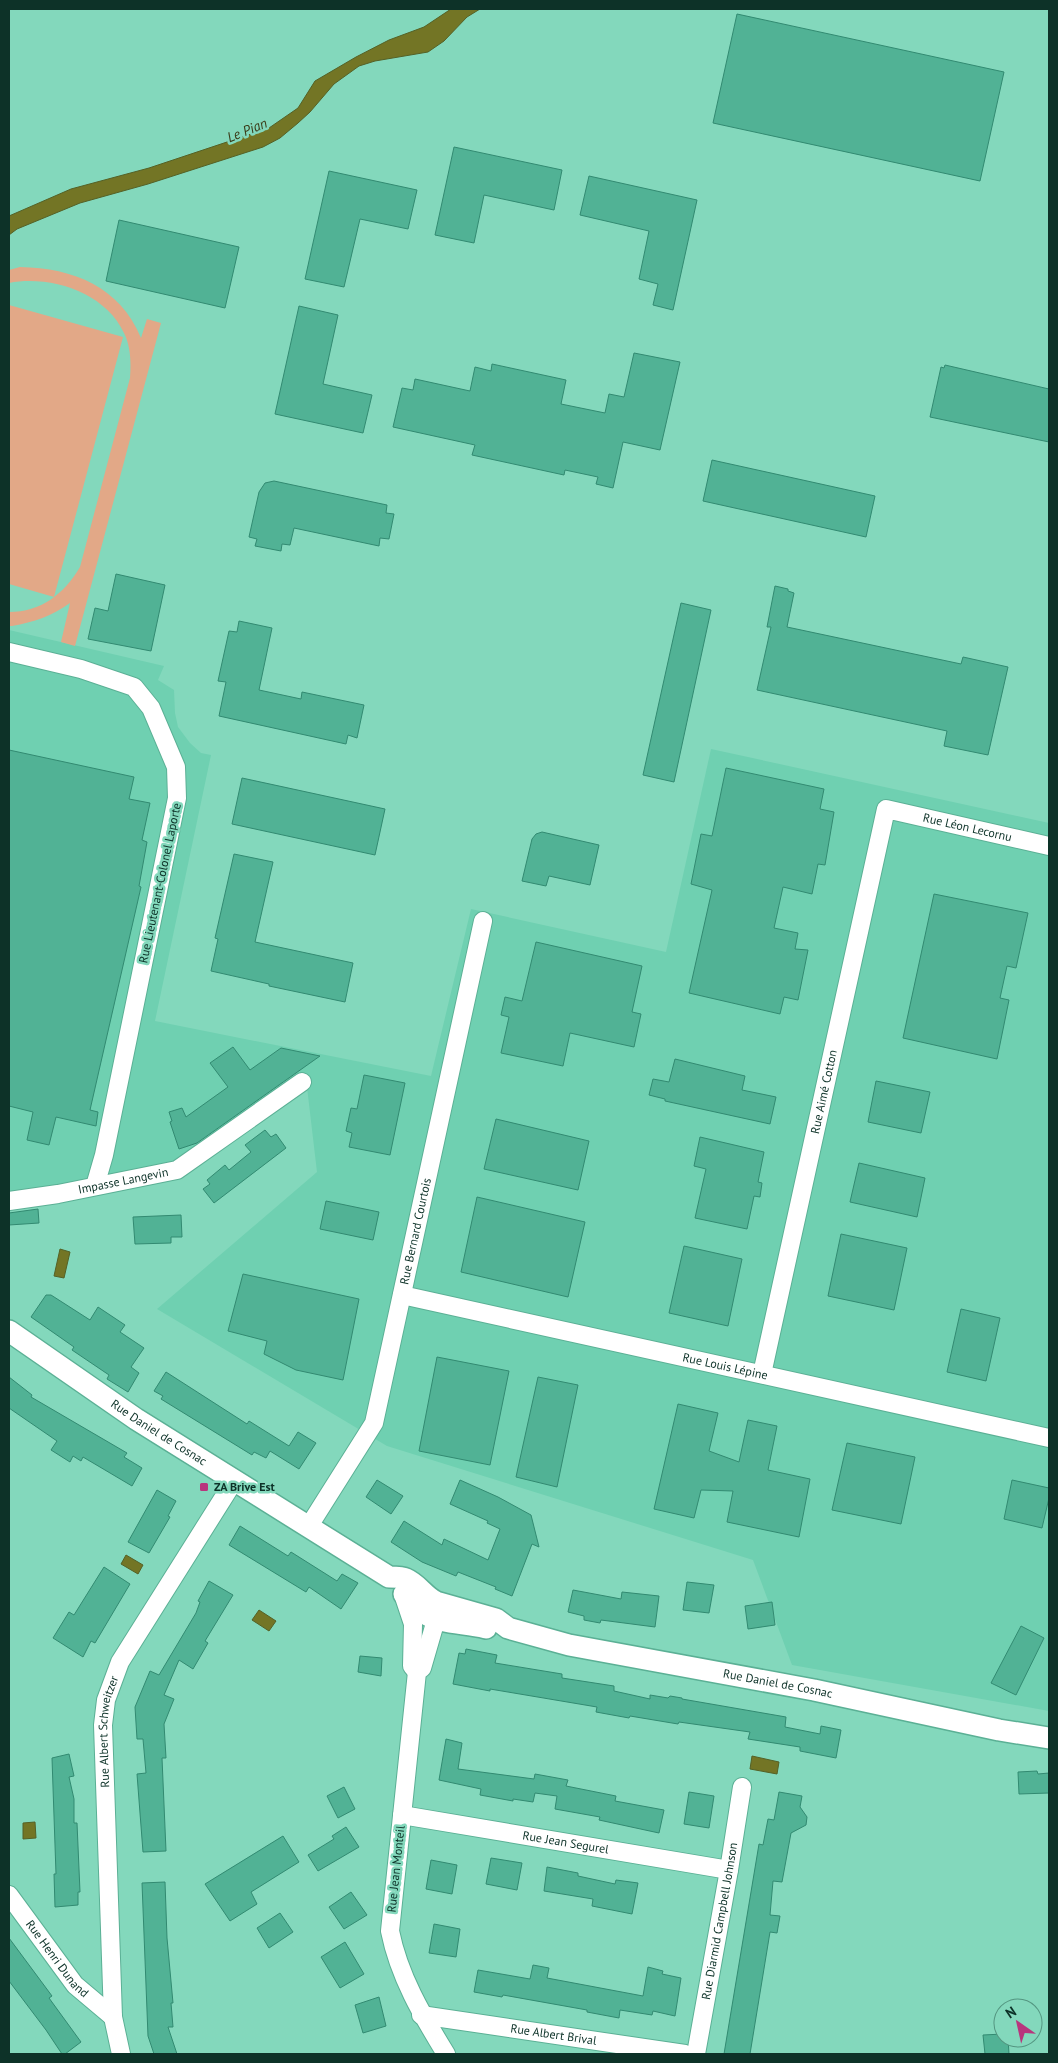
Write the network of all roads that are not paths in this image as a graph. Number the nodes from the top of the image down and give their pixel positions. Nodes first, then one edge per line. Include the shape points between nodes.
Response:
1 (9, 652) edge
2 (886, 809) joint
3 (1049, 846) edge
4 (483, 921) dead end
5 (302, 1082) dead end
6 (95, 1186) junction
7 (9, 1201) edge
8 (402, 1295) junction
9 (9, 1331) edge
10 (762, 1374) junction
11 (1049, 1438) edge
12 (234, 1481) junction
13 (309, 1526) junction
14 (390, 1576) junction
15 (403, 1593) junction
16 (439, 1610) junction
17 (417, 1672) junction
18 (1049, 1738) edge
19 (742, 1787) dead end
20 (402, 1816) junction
21 (729, 1870) junction
22 (9, 1894) edge
23 (421, 2014) junction
24 (113, 2017) junction
25 (436, 2038) junction
26 (121, 2054) edge
27 (427, 2054) edge
28 (446, 2054) edge
29 (685, 2054) edge
30 (696, 2054) edge

1 - 6 street, Rue Lieutenant-Colonel Laporte via 81,669 134,687 151,708 176,768 177,798
2 - 3 street, Rue Léon Lecornu
2 - 10 street, Rue Aimé Cotton
4 - 8 street, Rue Bernard Courtois
5 - 6 street, Impasse Langevin via 178,1170
6 - 7 street, Impasse Langevin
8 - 10 street, Rue Louis Lépine
8 - 13 street, Rue Bernard Courtois via 374,1423
9 - 12 street, Rue Daniel de Cosnac via 136,1419
10 - 11 street, Rue Louis Lépine
12 - 13 street, Rue Daniel de Cosnac
12 - 24 street, Rue Albert Schweitzer via 120,1662 106,1700 103,1732
13 - 14 street, Rue Daniel de Cosnac
14 - 15 street, Rue Daniel de Cosnac
14 - 16 street, Rue Daniel de Cosnac via 406,1578
15 - 16 street, Rue Daniel de Cosnac via 425,1614
15 - 17 street, Rue Jean Monteil via 413,1624 412,1666
16 - 17 street, Rue Jean Monteil via 422,1668
16 - 18 street, Rue Daniel de Cosnac via 451,1622 494,1630 508,1628 569,1646 814,1690
17 - 20 street, Rue Jean Monteil
19 - 21 street, Rue Diarmid Campbell Johnson
20 - 21 street, Rue Jean Segurel
20 - 23 street, Rue Jean Monteil via 390,1931 395,1954
21 - 30 street, Rue Diarmid Campbell Johnson
22 - 24 street, Rue Henri Dunand via 75,1985
23 - 25 street, Rue Jean Monteil
23 - 29 street, Rue Albert Brival
24 - 26 street, Rue Albert Schweitzer
25 - 27 street
25 - 28 street, Rue Jean Monteil

